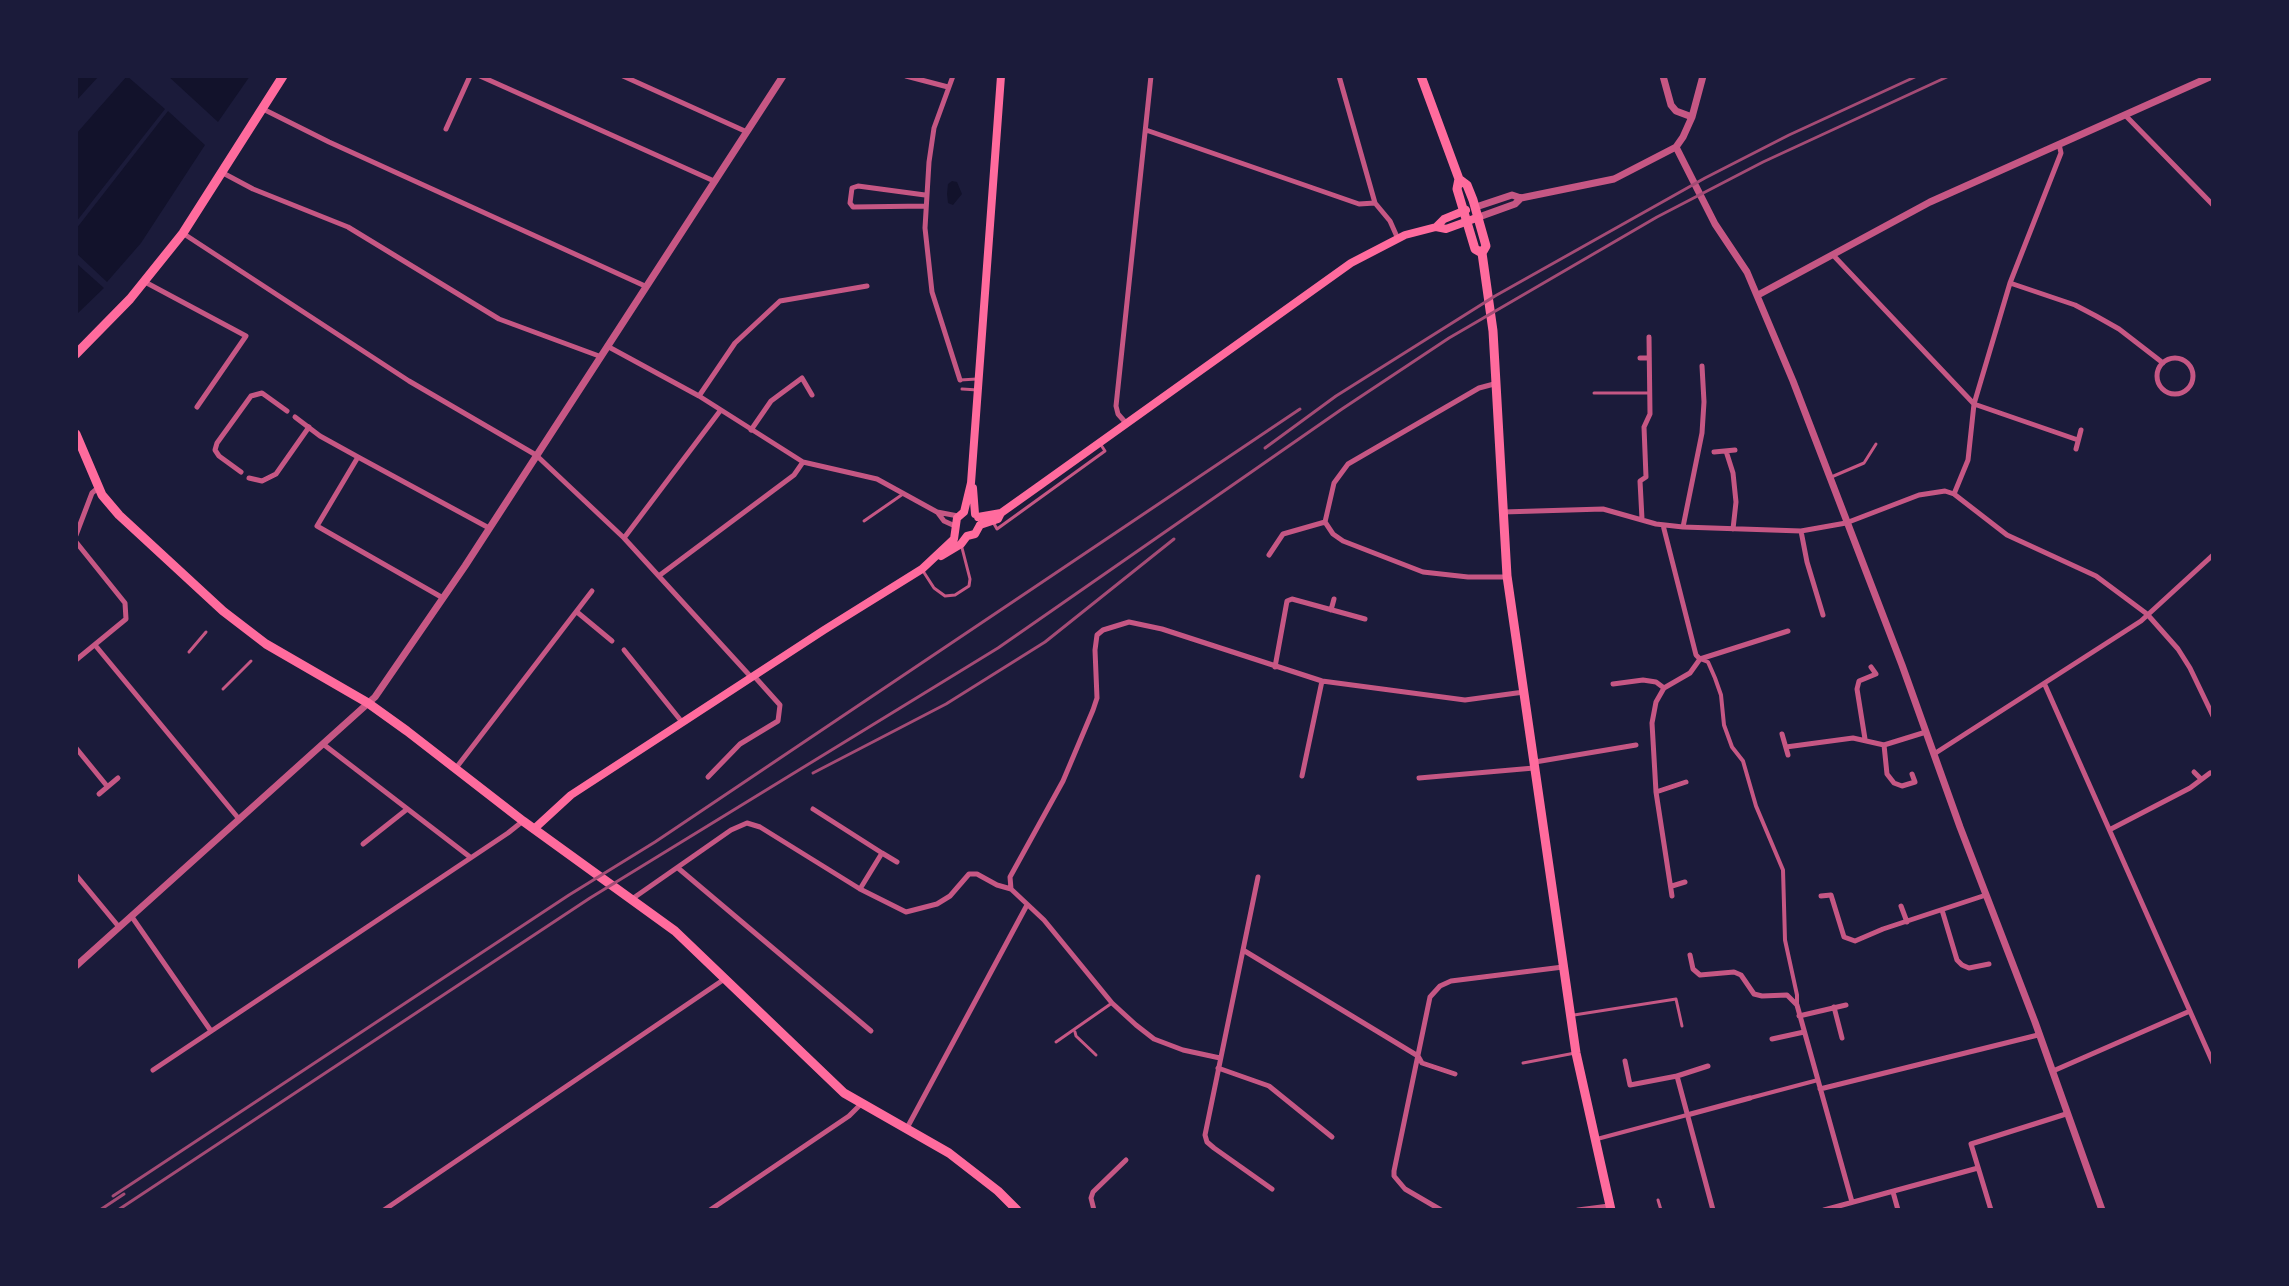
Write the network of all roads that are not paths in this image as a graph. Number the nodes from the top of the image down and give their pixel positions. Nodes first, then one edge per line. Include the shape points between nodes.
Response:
1 (283, 76) edge
2 (470, 76) edge
3 (480, 76) edge
4 (623, 76) edge
5 (783, 76) edge
6 (906, 76) edge
7 (953, 76) edge
8 (1001, 76) edge
9 (1151, 76) edge
10 (1339, 76) edge
11 (1421, 76) edge
12 (1663, 76) edge
13 (1703, 76) edge
14 (2212, 76) edge
15 (948, 87) junction
16 (262, 109) junction
17 (2125, 115) junction
18 (1692, 117) junction
19 (446, 129) dead end
20 (1146, 130) junction
21 (747, 132) junction
22 (2059, 144) junction
23 (1676, 147) junction
24 (222, 173) junction
25 (1459, 179) junction
26 (714, 181) junction
27 (926, 196) junction
28 (1375, 203) junction
29 (2213, 205) edge
30 (926, 206) junction
31 (1477, 212) junction
32 (1466, 216) junction
33 (183, 233) junction
34 (1398, 239) junction
35 (1482, 253) junction
36 (1833, 255) junction
37 (145, 282) junction
38 (2010, 283) junction
39 (645, 286) junction
40 (867, 286) dead end
41 (1758, 295) junction
42 (1649, 337) dead end
43 (607, 346) junction
44 (76, 354) edge
45 (599, 356) junction
46 (1640, 358) dead end
47 (1649, 358) junction
48 (2163, 363) junction
49 (1702, 366) dead end
50 (978, 379) junction
51 (960, 380) joint
52 (1494, 384) junction
53 (962, 389) dead end
54 (978, 390) junction
55 (1594, 393) dead end
56 (1650, 393) junction
57 (812, 395) dead end
58 (699, 396) junction
59 (1974, 404) junction
60 (197, 407) dead end
61 (287, 411) dead end
62 (720, 411) junction
63 (295, 417) dead end
64 (1126, 423) junction
65 (309, 427) junction
66 (751, 430) junction
67 (2081, 430) dead end
68 (76, 434) edge
69 (2078, 440) junction
70 (1100, 442) junction
71 (1876, 444) dead end
72 (2076, 449) dead end
73 (1735, 450) dead end
74 (1726, 451) junction
75 (1714, 452) dead end
76 (536, 455) junction
77 (358, 457) junction
78 (803, 462) junction
79 (241, 472) dead end
80 (249, 478) dead end
81 (1829, 478) junction
82 (971, 483) junction
83 (1039, 486) junction
84 (99, 487) junction
85 (903, 494) junction
86 (1954, 494) junction
87 (1044, 495) junction
88 (937, 512) junction
89 (1502, 512) junction
90 (1001, 513) junction
91 (961, 514) junction
92 (978, 519) junction
93 (1642, 519) junction
94 (864, 521) dead end
95 (993, 522) junction
96 (1325, 522) junction
97 (1846, 523) junction
98 (1663, 525) junction
99 (1683, 527) junction
100 (489, 528) junction
101 (957, 528) junction
102 (1733, 529) junction
103 (1801, 531) junction
104 (76, 535) edge
105 (967, 536) junction
106 (624, 538) junction
107 (76, 542) edge
108 (961, 544) junction
109 (1269, 555) dead end
110 (2213, 555) edge
111 (936, 558) junction
112 (922, 569) junction
113 (660, 575) junction
114 (1507, 576) junction
115 (592, 591) dead end
116 (443, 598) junction
117 (1334, 599) dead end
118 (1331, 610) junction
119 (577, 612) junction
120 (2147, 614) junction
121 (1823, 615) dead end
122 (1365, 619) dead end
123 (1788, 631) dead end
124 (206, 632) dead end
125 (612, 641) dead end
126 (95, 645) junction
127 (624, 650) dead end
128 (189, 652) dead end
129 (1700, 659) junction
130 (76, 660) edge
131 (251, 661) dead end
132 (1275, 667) junction
133 (1871, 667) dead end
134 (753, 676) junction
135 (1322, 681) junction
136 (1613, 684) dead end
137 (2045, 685) junction
138 (1664, 688) junction
139 (223, 689) dead end
140 (1524, 692) junction
141 (368, 703) junction
142 (2213, 716) edge
143 (682, 722) junction
144 (1926, 732) junction
145 (1782, 734) dead end
146 (1865, 739) junction
147 (323, 744) junction
148 (1636, 745) dead end
149 (1884, 745) junction
150 (1786, 747) junction
151 (76, 748) edge
152 (1934, 754) junction
153 (1788, 755) dead end
154 (1534, 765) junction
155 (456, 768) junction
156 (2194, 772) dead end
157 (2210, 773) dead end
158 (1912, 774) dead end
159 (1302, 776) dead end
160 (708, 777) dead end
161 (118, 778) dead end
162 (1419, 778) dead end
163 (2201, 779) junction
164 (1686, 782) dead end
165 (107, 786) junction
166 (1656, 792) junction
167 (99, 794) dead end
168 (813, 809) dead end
169 (406, 810) junction
170 (239, 819) junction
171 (523, 821) junction
172 (534, 829) junction
173 (2111, 829) junction
174 (363, 844) dead end
175 (882, 853) junction
176 (470, 857) junction
177 (897, 862) dead end
178 (678, 868) junction
179 (76, 875) edge
180 (1258, 877) dead end
181 (1685, 882) dead end
182 (1672, 886) junction
183 (860, 889) junction
184 (1011, 889) junction
185 (1986, 895) junction
186 (1672, 896) dead end
187 (1821, 896) dead end
188 (632, 900) junction
189 (1027, 905) junction
190 (1901, 906) dead end
191 (1942, 910) junction
192 (132, 917) junction
193 (1907, 922) junction
194 (120, 928) junction
195 (1243, 950) junction
196 (1690, 955) dead end
197 (1989, 964) dead end
198 (76, 966) edge
199 (1563, 967) junction
200 (727, 978) junction
201 (1112, 1003) junction
202 (1797, 1005) junction
203 (1846, 1005) dead end
204 (1834, 1007) junction
205 (2190, 1011) junction
206 (1570, 1015) junction
207 (1799, 1016) junction
208 (1682, 1026) dead end
209 (1074, 1030) junction
210 (211, 1031) junction
211 (871, 1031) dead end
212 (1804, 1032) junction
213 (2038, 1035) junction
214 (1842, 1038) dead end
215 (1772, 1039) dead end
216 (1056, 1042) dead end
217 (1576, 1053) junction
218 (1096, 1055) dead end
219 (1418, 1056) junction
220 (1220, 1058) junction
221 (1625, 1061) dead end
222 (1523, 1063) dead end
223 (2213, 1063) edge
224 (1708, 1066) dead end
225 (1218, 1068) junction
226 (153, 1070) dead end
227 (2052, 1072) junction
228 (1455, 1074) dead end
229 (1677, 1076) junction
230 (1818, 1080) junction
231 (1820, 1089) junction
232 (1750, 1098) joint
233 (861, 1104) junction
234 (2066, 1114) junction
235 (1687, 1115) junction
236 (907, 1128) junction
237 (1332, 1137) dead end
238 (1595, 1140) junction
239 (1126, 1160) dead end
240 (1978, 1168) junction
241 (1272, 1189) dead end
242 (1893, 1191) junction
243 (1658, 1200) dead end
244 (1852, 1202) junction
245 (1610, 1208) edge
246 (384, 1210) edge
247 (710, 1210) edge
248 (1017, 1210) edge
249 (1094, 1210) edge
250 (1441, 1210) edge
251 (1578, 1210) edge
252 (1661, 1210) edge
253 (1713, 1210) edge
254 (1824, 1210) edge
255 (1898, 1210) edge
256 (1991, 1210) edge
257 (2102, 1210) edge

1 - 16 main road
2 - 19 street
3 - 26 street
4 - 21 street
5 - 21 street
6 - 15 street
7 - 15 street
8 - 50 main road
9 - 20 street
10 - 28 street
11 - 25 main road
12 - 18 street via 1671,105
13 - 18 street
14 - 17 street
15 - 27 street via 934,128
16 - 24 main road
16 - 39 street
17 - 22 street
17 - 29 street
18 - 23 street
20 - 28 street via 1359,204
20 - 64 street via 1116,406
21 - 26 street
22 - 36 street via 1930,202
22 - 38 street via 2057,164
23 - 31 street via 1614,179
23 - 41 street
24 - 33 main road
24 - 45 street via 348,227 499,319
25 - 31 main road via 1467,185
25 - 32 main road
26 - 39 street
27 - 30 street
27 - 30 street via 858,186 852,188 850,203
28 - 34 street
30 - 51 street via 926,254 934,298
31 - 32 main road
31 - 35 main road via 1486,246
32 - 34 main road via 1444,219 1436,227
32 - 35 main road via 1475,249
33 - 37 main road
33 - 76 street via 409,381
34 - 64 main road via 1351,263
35 - 52 main road
36 - 41 street
36 - 59 street
37 - 44 main road
37 - 60 street via 246,336
38 - 48 street via 2075,305 2130,336
38 - 59 street
39 - 43 street
40 - 58 street via 780,301 735,343
41 - 81 street
42 - 47 street
43 - 45 street
43 - 58 street
45 - 76 street
46 - 47 street
47 - 56 street
48 - 48 street via 2172,358 2187,363 2193,377 2186,391 2162,390 2156,376
49 - 99 street via 1702,433
50 - 51 lane
50 - 54 main road
52 - 89 main road
52 - 96 street via 1348,464 1334,483
53 - 54 lane
54 - 82 main road
55 - 56 lane
56 - 93 street via 1644,427 1646,477 1640,481
57 - 66 street via 802,378 771,401
58 - 62 street
59 - 69 street
59 - 86 street via 1968,460
61 - 79 street via 262,393 251,396 215,450
62 - 66 street
62 - 106 street
63 - 65 street
64 - 70 main road
65 - 77 street
65 - 80 street via 276,474 262,481
66 - 78 street
67 - 69 street
68 - 84 main road
69 - 72 street
70 - 83 main road
70 - 87 lane via 1105,451
71 - 81 lane via 1864,463
73 - 74 street
74 - 75 street
74 - 102 street via 1736,502
76 - 100 street
76 - 106 street
77 - 100 street
77 - 116 street via 317,526
78 - 85 street via 877,479
78 - 113 street via 794,475
81 - 97 street
82 - 91 main road
82 - 92 main road
83 - 87 lane
83 - 90 main road
84 - 104 street
84 - 141 main road via 128,525 220,615 262,648
85 - 88 street
85 - 94 lane
86 - 97 street via 1919,495
86 - 120 street via 2007,535 2096,576
87 - 95 lane via 997,529
88 - 91 street
88 - 101 street
89 - 93 street via 1603,509
89 - 114 main road
90 - 92 main road
90 - 95 main road
91 - 92 main road
91 - 101 main road
92 - 95 main road
92 - 105 main road via 975,534
93 - 98 street
96 - 109 street via 1283,534
96 - 114 street via 1343,541 1423,572
97 - 103 street
97 - 144 street
98 - 99 street
98 - 129 street
99 - 102 street
100 - 116 street
101 - 105 main road
101 - 111 main road
102 - 103 street
103 - 121 street
105 - 108 main road
106 - 113 street
107 - 126 street via 125,603 126,619
108 - 111 main road
108 - 112 lane via 970,579 966,588 955,595 940,593
110 - 120 street
111 - 112 main road
112 - 134 main road
113 - 134 street
114 - 140 main road
115 - 119 street
116 - 141 street
117 - 118 street
118 - 122 street
118 - 132 street via 1287,601
119 - 125 street
119 - 155 street
120 - 137 street
120 - 142 street via 2178,649
123 - 129 street
124 - 128 lane
126 - 130 street
126 - 170 street
127 - 143 street
129 - 138 street via 1690,673
129 - 202 street via 1708,662 1715,678 1724,725 1743,761 1783,870 1785,940
131 - 139 lane
132 - 135 street
132 - 184 street via 1138,622 1097,635 1093,710 1063,781 1010,877
133 - 146 street via 1876,677 1859,681 1857,689
134 - 143 main road
134 - 160 street via 780,705 778,721 740,744
135 - 140 street via 1465,700
135 - 159 street
136 - 138 street via 1643,680
137 - 152 street
137 - 173 street
138 - 166 street via 1652,723
140 - 154 main road
141 - 147 street
141 - 155 main road
143 - 172 main road via 571,795
144 - 149 street
144 - 152 street
145 - 150 street
146 - 149 street
146 - 150 street
147 - 169 street
147 - 170 street
148 - 154 street
149 - 158 street via 1887,774 1894,783 1916,784
150 - 153 street
151 - 165 street
152 - 185 street
154 - 162 street
154 - 199 main road
155 - 171 main road
156 - 163 street
157 - 163 street
161 - 165 street
163 - 173 street
164 - 166 street
165 - 167 street
166 - 182 street
168 - 175 street via 827,813
169 - 174 street
169 - 176 street
170 - 192 street
171 - 172 main road
171 - 176 street
172 - 188 main road
173 - 205 street
175 - 177 street
175 - 183 street
176 - 210 street
178 - 183 street via 747,823
178 - 188 street
178 - 211 street
179 - 194 street
180 - 195 street
181 - 182 street
182 - 186 street
183 - 184 street via 906,912 937,904 969,874
184 - 189 street
185 - 191 street
185 - 213 street
187 - 193 street via 1831,895 1844,937 1855,941
188 - 200 main road
189 - 201 street
189 - 236 street
190 - 193 street
191 - 193 street
191 - 197 street via 1957,960 1969,968
192 - 194 street
192 - 210 street
194 - 198 street
195 - 219 street
195 - 220 street
196 - 202 street via 1700,975 1734,972 1754,994 1787,995
199 - 206 main road
199 - 219 street via 1440,986 1430,997
200 - 233 main road via 828,1080
200 - 246 street
201 - 209 lane
201 - 220 street via 1154,1039
202 - 207 street
203 - 204 street
204 - 207 street
204 - 214 street
205 - 223 street
205 - 227 street
206 - 208 lane via 1676,999
206 - 217 main road
207 - 212 street
209 - 216 lane
209 - 218 lane
210 - 226 street
212 - 215 street
212 - 230 street
213 - 227 street
213 - 231 street
217 - 222 lane
217 - 238 main road
219 - 228 street via 1422,1063
219 - 250 street via 1394,1176 1405,1189
220 - 225 street
221 - 229 street via 1630,1085
224 - 229 street
225 - 237 street via 1269,1086
225 - 241 street via 1207,1142
227 - 234 street
229 - 235 street
230 - 231 street
230 - 232 street
231 - 244 street
232 - 235 street
233 - 236 main road
233 - 247 street
234 - 240 street via 1971,1144
234 - 257 street
235 - 238 street
235 - 253 street
236 - 248 main road via 949,1153
238 - 245 main road
239 - 249 street via 1093,1192
240 - 242 street
240 - 256 street
242 - 244 street
242 - 255 street
243 - 252 lane
244 - 254 street
245 - 251 street

